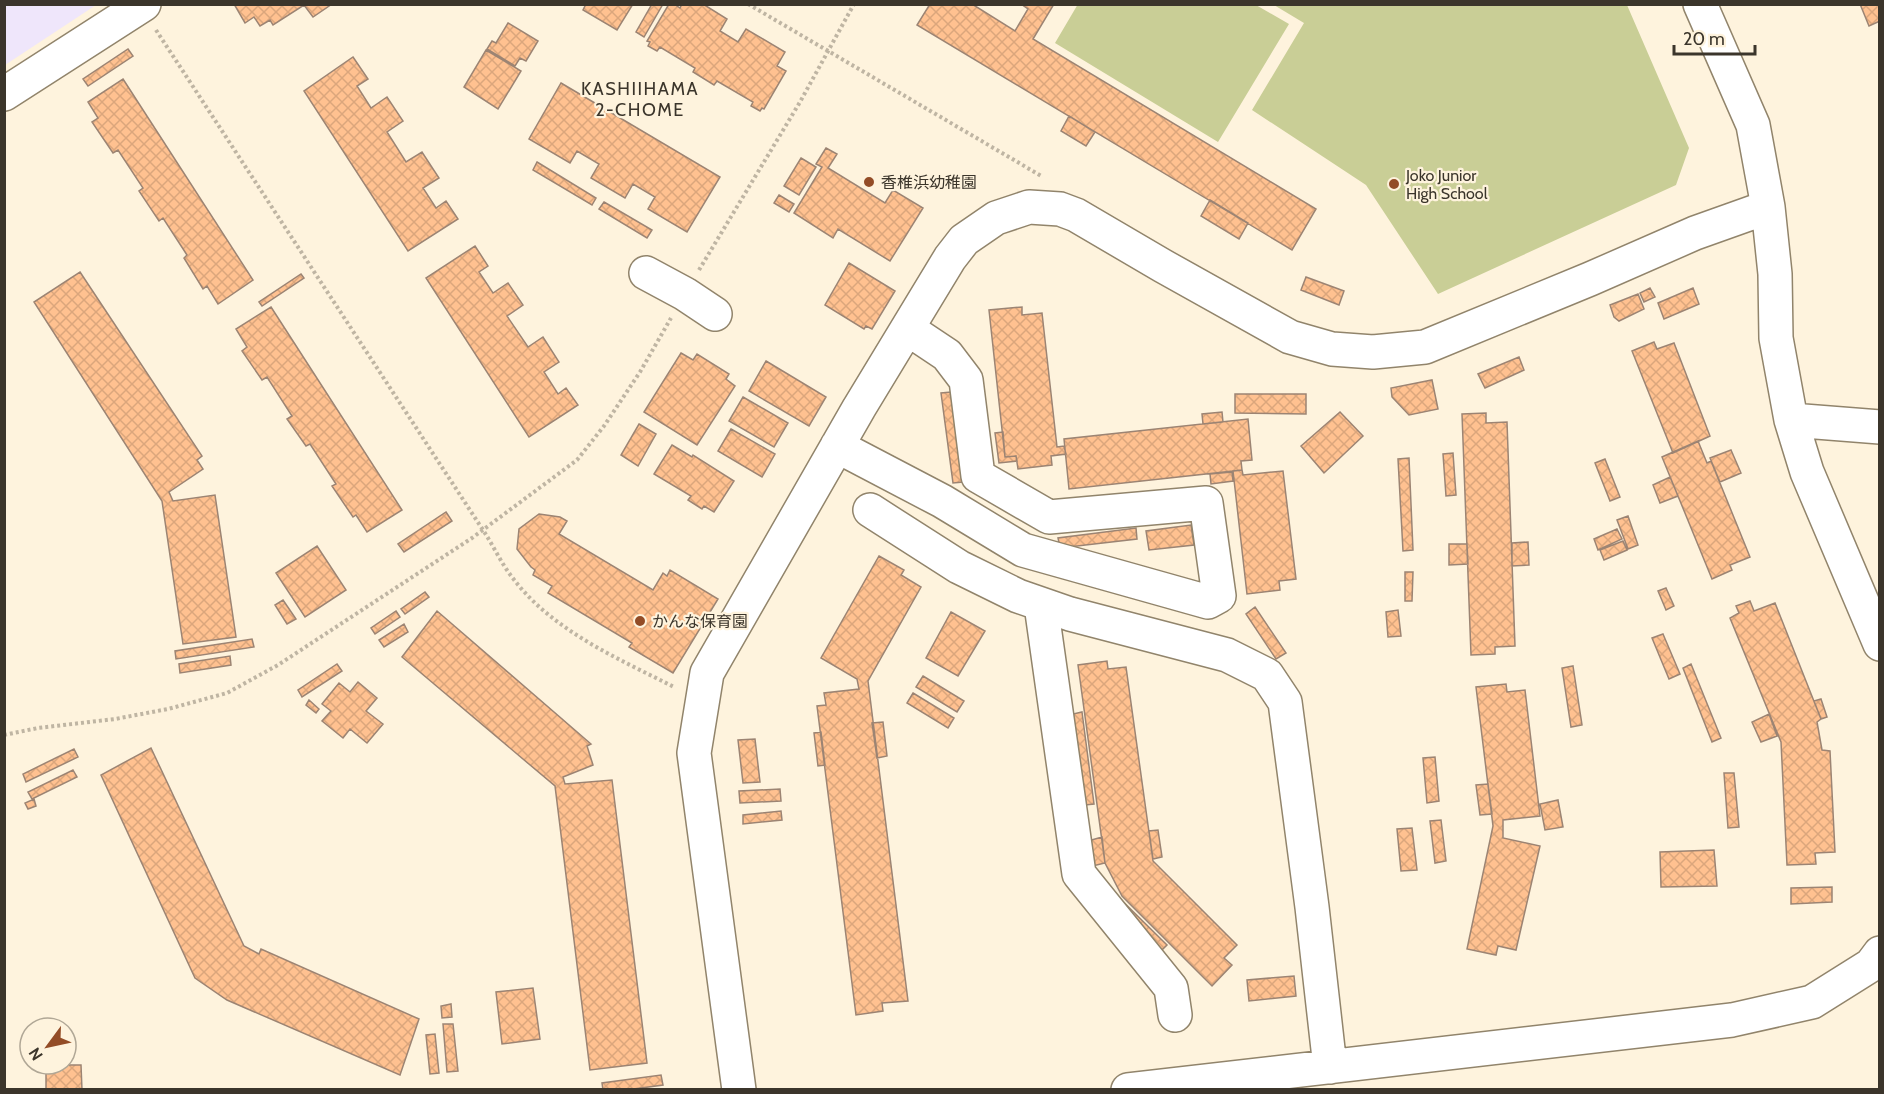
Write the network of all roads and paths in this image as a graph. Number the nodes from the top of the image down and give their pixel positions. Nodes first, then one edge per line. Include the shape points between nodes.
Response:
1 (748, 4) edge
2 (854, 4) edge
3 (1700, 4) edge
4 (142, 5) edge
5 (828, 51) junction
6 (4, 94) edge
7 (1044, 178) dead end
8 (1768, 207) junction
9 (646, 273) dead end
10 (685, 294) junction
11 (715, 314) dead end
12 (908, 329) junction
13 (1791, 420) junction
14 (1880, 426) edge
15 (837, 446) junction
16 (870, 510) dead end
17 (483, 530) junction
18 (1041, 604) junction
19 (1880, 644) edge
20 (702, 702) junction
21 (4, 735) edge
22 (1880, 953) edge
23 (1174, 1015) dead end
24 (1330, 1067) junction
25 (739, 1089) edge
26 (1128, 1089) edge

1 - 5 path
2 - 5 path
3 - 8 street via 1753,125
4 - 6 street
4 - 17 path
5 - 7 path
5 - 10 path
8 - 12 street via 1695,233 1425,347 1373,352 1332,349 1290,337 1076,214 1029,207 996,218 964,240
8 - 13 street via 1776,338
9 - 10 street
10 - 11 street
10 - 17 path via 640,372 577,460
12 - 15 street
12 - 15 street via 947,355 966,380 978,476 1049,517 1206,503 1220,597 1208,602 1023,550 942,501
13 - 14 street
13 - 19 street via 1807,472
15 - 20 street via 707,673
16 - 18 street via 959,567
17 - 20 path via 512,578 546,613 594,645
17 - 21 path via 278,665 227,693 115,719
18 - 23 street via 1079,874 1171,988
18 - 24 street via 1227,655 1267,675 1285,702
20 - 25 street via 694,753
22 - 24 street via 1871,965 1812,1002 1732,1020
24 - 26 street

